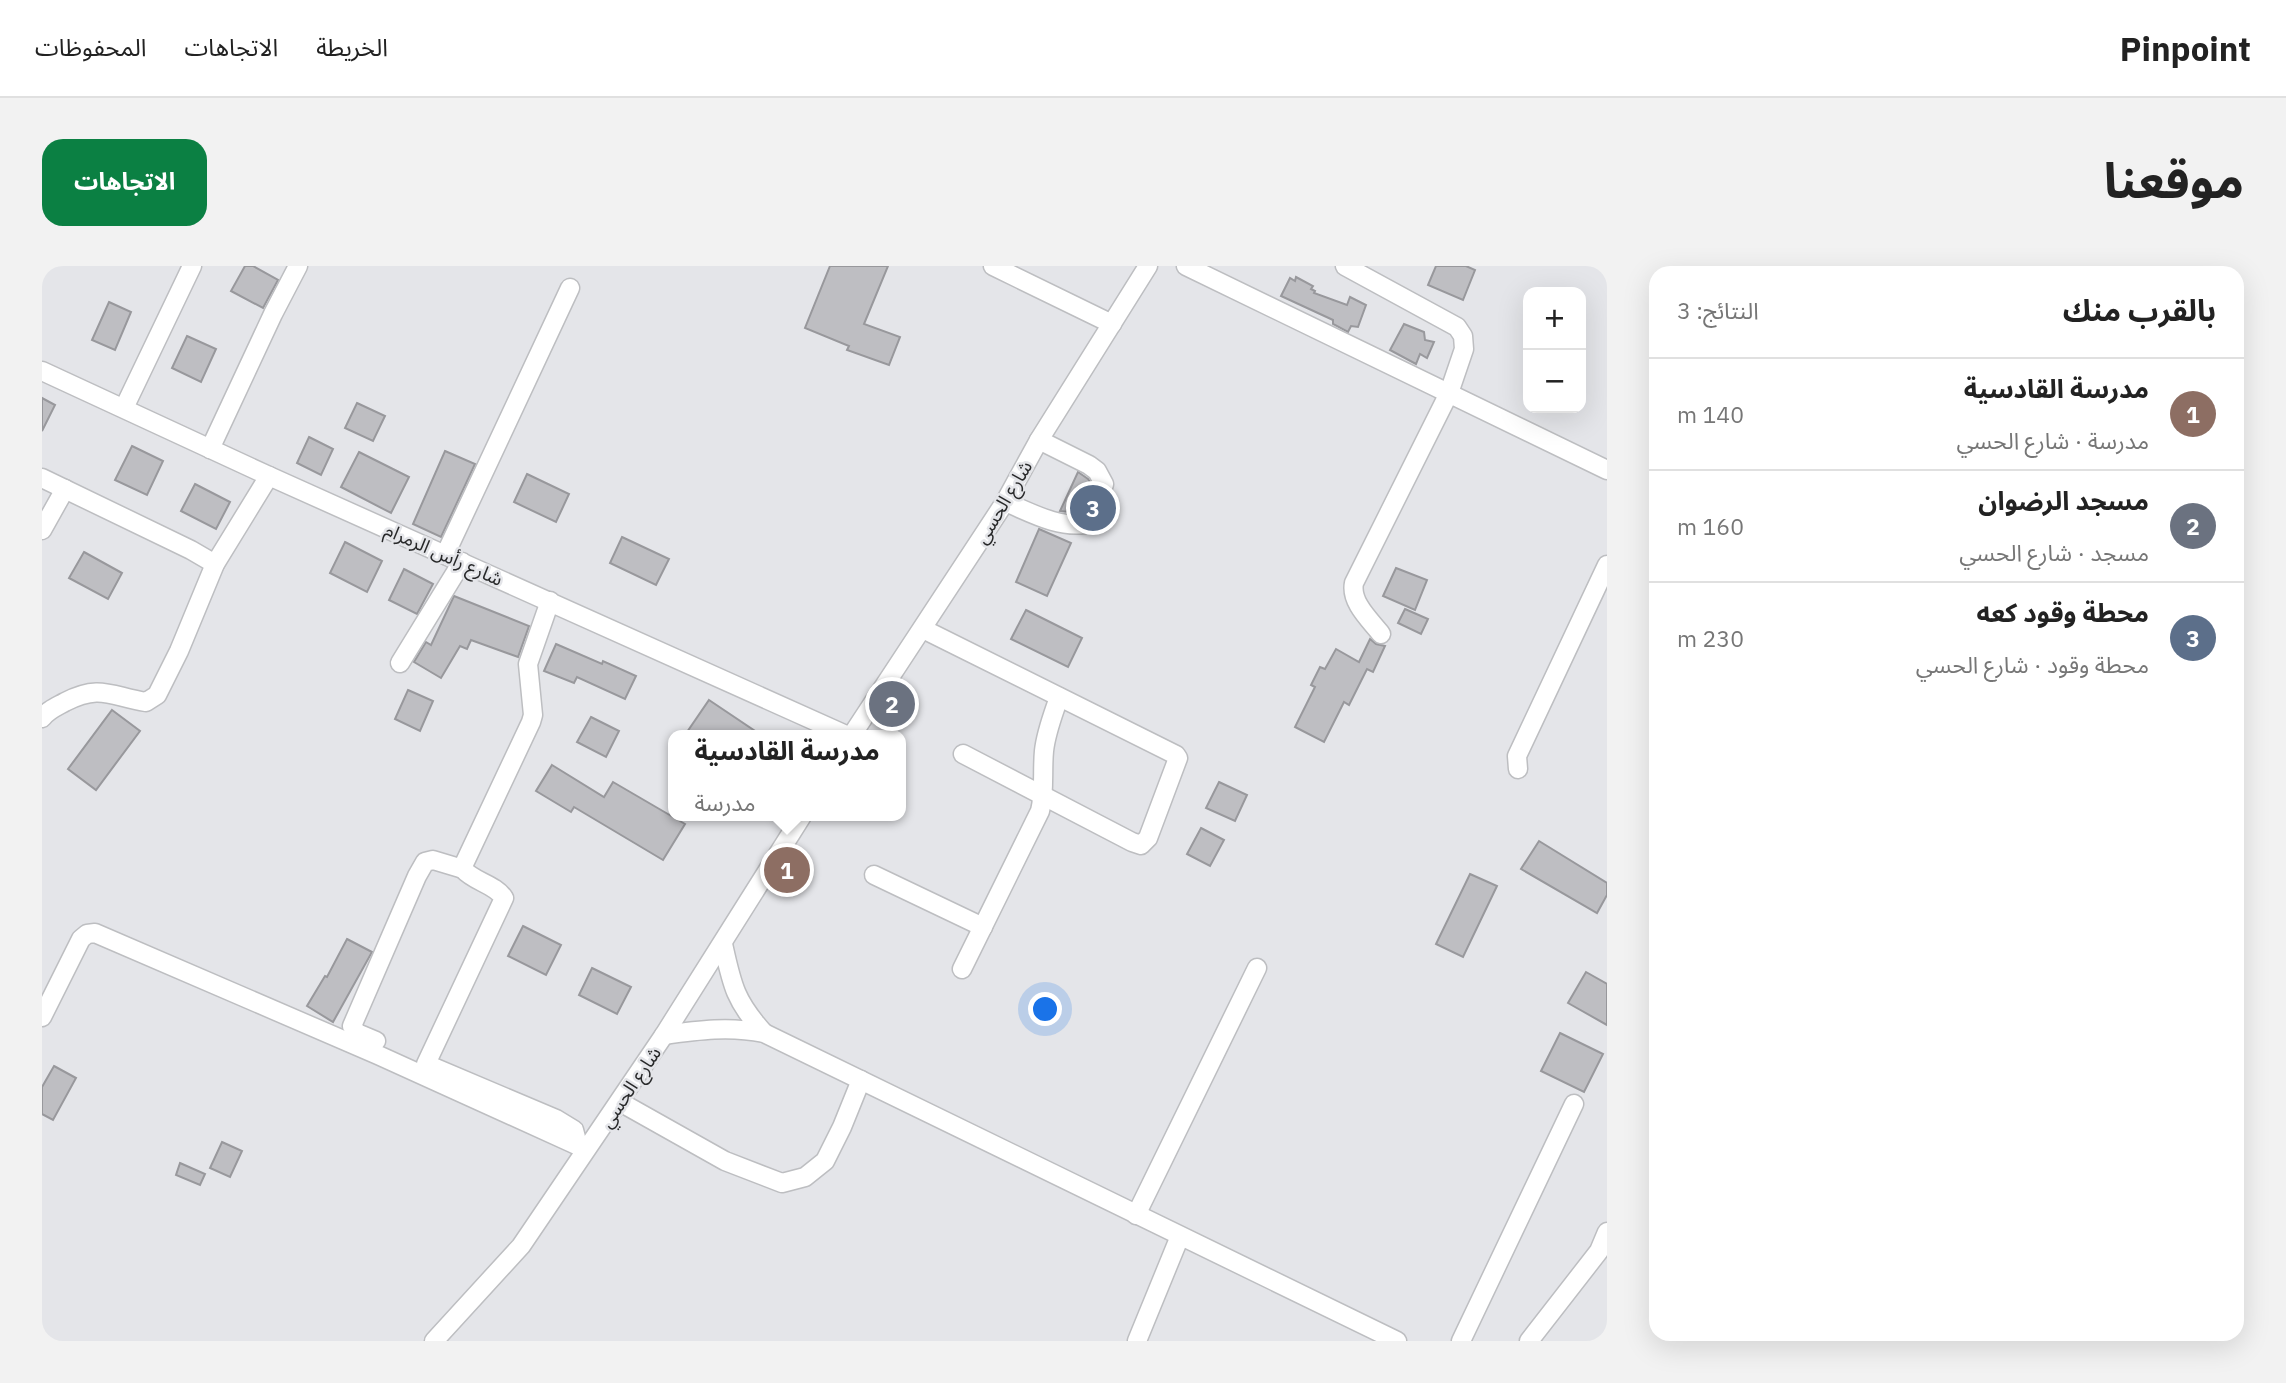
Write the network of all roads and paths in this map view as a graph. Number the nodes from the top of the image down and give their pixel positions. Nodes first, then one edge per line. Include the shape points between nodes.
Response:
1 (192, 266) edge
2 (298, 266) edge
3 (993, 266) edge
4 (1148, 266) edge
5 (1186, 266) edge
6 (1345, 266) edge
7 (570, 288) dead end
8 (1112, 324) junction
9 (42, 371) edge
10 (1449, 393) junction
11 (124, 408) junction
12 (1039, 440) junction
13 (210, 449) junction
14 (1607, 470) edge
15 (269, 476) junction
16 (42, 478) edge
17 (65, 489) junction
18 (1005, 502) junction
19 (42, 530) edge
20 (454, 559) junction
21 (215, 564) junction
22 (1607, 565) edge
23 (550, 601) junction
24 (923, 629) junction
25 (1381, 634) dead end
26 (400, 663) dead end
27 (1059, 697) junction
28 (42, 718) edge
29 (835, 730) edge
30 (855, 730) edge
31 (963, 754) dead end
32 (1518, 769) dead end
33 (1042, 794) junction
34 (799, 821) edge
35 (463, 869) junction
36 (874, 875) dead end
37 (983, 927) junction
38 (723, 944) junction
39 (1257, 968) dead end
40 (962, 969) dead end
41 (42, 1017) edge
42 (764, 1033) junction
43 (664, 1035) junction
44 (381, 1050) junction
45 (426, 1064) junction
46 (861, 1080) junction
47 (620, 1102) junction
48 (1574, 1104) dead end
49 (582, 1148) junction
50 (1136, 1214) junction
51 (1607, 1232) edge
52 (1180, 1236) junction
53 (454, 1320) junction
54 (434, 1341) edge
55 (456, 1341) edge
56 (1137, 1341) edge
57 (1397, 1341) edge
58 (1461, 1341) edge
59 (1529, 1341) edge

1 - 11 street
2 - 13 street
3 - 8 street
4 - 8 street, شارع الحسي
5 - 10 street
6 - 10 street via 1457,327 1464,349
7 - 20 street
8 - 12 street, شارع الحسي
9 - 11 street, شارع رأس الرمرام
10 - 14 street
10 - 25 street via 1354,583 1356,600
11 - 13 street, شارع رأس الرمرام
12 - 18 street, شارع الحسي
12 - 18 street via 1097,471 1104,484 1099,500 1085,524 1074,525 1052,522
13 - 15 street, شارع رأس الرمرام
15 - 20 street, شارع رأس الرمرام
15 - 21 street
16 - 17 street
17 - 19 street
17 - 21 street
18 - 24 street, شارع الحسي
20 - 23 street, شارع رأس الرمرام
20 - 26 street
21 - 28 street via 157,695 146,702 98,691 82,693
22 - 32 street via 1526,735 1517,756
23 - 29 street, شارع رأس الرمرام
23 - 35 street via 528,664 531,722
24 - 27 street
24 - 30 street, شارع الحسي
27 - 33 street via 1044,750
27 - 33 street via 1176,755 1178,762 1148,838 1141,845
31 - 33 street
33 - 37 street via 1040,811
34 - 38 street, شارع الحسي
35 - 44 street via 433,860 425,862 418,876 352,1026
35 - 45 street via 504,898
36 - 37 street
37 - 40 street
38 - 42 street via 740,1003
38 - 43 street, شارع الحسي
39 - 50 street
41 - 44 street via 81,939 95,933
42 - 43 street via 717,1028
42 - 46 street
43 - 47 street, شارع الحسي
44 - 45 street
44 - 49 street
45 - 49 street via 556,1119 574,1130
46 - 47 street via 825,1161 805,1177 782,1183 725,1160
46 - 50 street
47 - 49 street, شارع الحسي
48 - 58 street
49 - 53 street, شارع الحسي via 521,1246
50 - 52 street
51 - 59 street via 1598,1251
52 - 56 street
52 - 57 street
53 - 54 street, شارع الحسي
53 - 55 street

